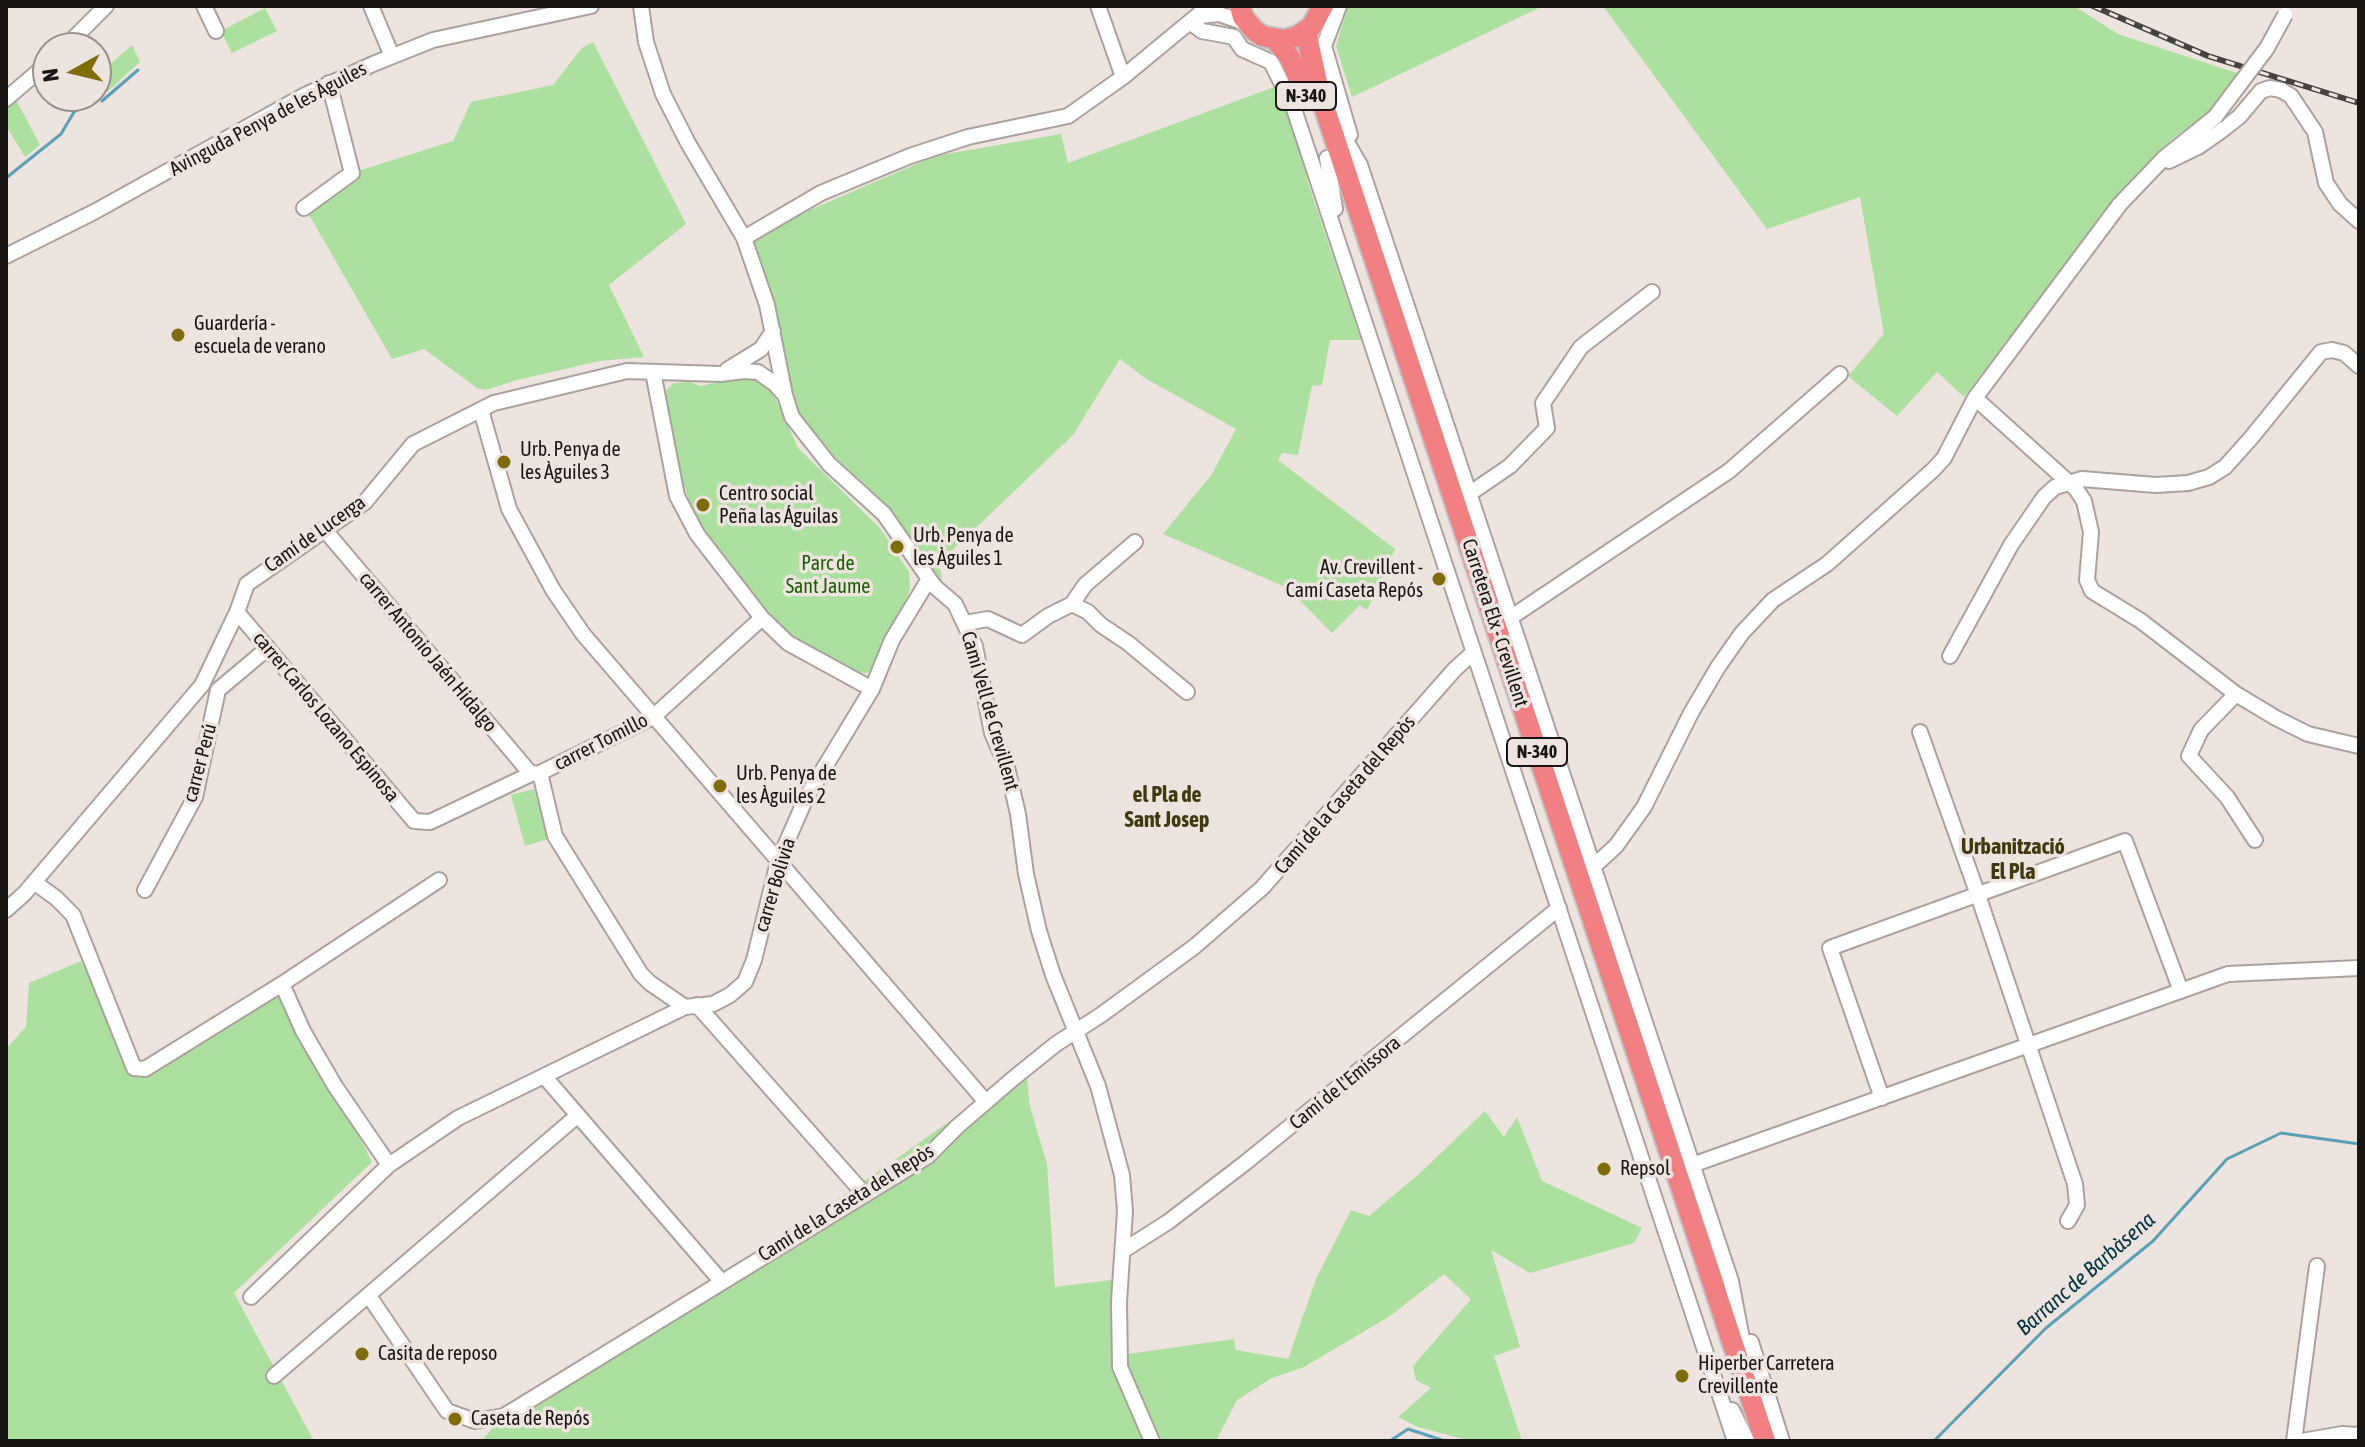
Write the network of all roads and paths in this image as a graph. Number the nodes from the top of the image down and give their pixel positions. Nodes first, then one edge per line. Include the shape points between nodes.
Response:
1 (106, 6) edge
2 (204, 6) edge
3 (371, 6) edge
4 (591, 6) edge
5 (641, 6) edge
6 (1098, 6) edge
7 (1323, 6) edge
8 (1339, 6) edge
9 (2287, 11) edge
10 (1200, 15) edge
11 (1244, 15) edge
12 (216, 31) dead end
13 (80, 32) edge
14 (1306, 32) junction
15 (1275, 39) junction
16 (392, 56) junction
17 (32, 77) edge
18 (1123, 77) junction
19 (329, 83) junction
20 (1319, 91) junction
21 (6, 99) edge
22 (1327, 158) junction
23 (1360, 165) junction
24 (2154, 168) junction
25 (304, 208) dead end
26 (2359, 221) edge
27 (744, 238) junction
28 (1341, 248) junction
29 (6, 256) edge
30 (1652, 292) dead end
31 (773, 331) junction
32 (754, 355) junction
33 (779, 360) junction
34 (2359, 366) edge
35 (653, 372) junction
36 (720, 374) junction
37 (762, 374) junction
38 (1840, 374) dead end
39 (785, 395) junction
40 (1975, 398) junction
41 (481, 410) junction
42 (2067, 482) junction
43 (1469, 494) junction
44 (324, 529) junction
45 (1135, 542) dead end
46 (915, 561) junction
47 (929, 579) junction
48 (917, 600) junction
49 (1072, 604) junction
50 (237, 612) junction
51 (762, 618) junction
52 (1510, 618) junction
53 (965, 623) junction
54 (227, 633) junction
55 (268, 648) junction
56 (1474, 652) junction
57 (1950, 656) dead end
58 (872, 689) junction
59 (218, 690) junction
60 (1187, 692) dead end
61 (2236, 694) junction
62 (653, 717) junction
63 (1920, 732) dead end
64 (2359, 746) edge
65 (536, 774) junction
66 (414, 821) joint
67 (793, 829) junction
68 (757, 835) junction
69 (2255, 840) dead end
70 (778, 862) junction
71 (1593, 867) junction
72 (439, 880) dead end
73 (34, 882) junction
74 (145, 890) dead end
75 (1978, 895) junction
76 (1559, 908) junction
77 (6, 910) edge
78 (2359, 968) edge
79 (282, 984) junction
80 (2181, 991) junction
81 (691, 1006) junction
82 (1076, 1032) junction
83 (2029, 1045) junction
84 (544, 1076) junction
85 (1882, 1098) junction
86 (986, 1102) junction
87 (577, 1116) junction
88 (389, 1165) junction
89 (1692, 1165) junction
90 (865, 1195) junction
91 (2068, 1221) dead end
92 (1124, 1250) junction
93 (2317, 1266) dead end
94 (721, 1281) junction
95 (1731, 1281) junction
96 (369, 1296) junction
97 (251, 1297) dead end
98 (1709, 1363) junction
99 (274, 1376) dead end
100 (1756, 1412) junction
101 (2359, 1435) edge
102 (1152, 1441) edge
103 (1735, 1441) edge
104 (1749, 1441) edge
105 (1765, 1441) edge
106 (1782, 1441) edge
107 (2294, 1441) edge
108 (2302, 1441) edge

1 - 13 street
2 - 12 street
3 - 16 street
4 - 16 street, Avinguda Penya de les Àguiles via 446,37
5 - 27 street, Camí Vell de Crevillent via 663,94
6 - 18 street
7 - 14 highway
8 - 23 street via 1324,46
9 - 24 street, bridge via 2267,48 2215,117
10 - 11 street
10 - 18 street
10 - 28 street via 1202,31 1234,37 1242,49 1271,62 1293,106
11 - 15 highway, N-340 via 1262,36
14 - 15 highway
14 - 20 highway, Carretera Elx - Crevillent / N-340
15 - 22 highway, Carretera Elx - Crevillent / N-340 via 1300,78
16 - 19 street, Avinguda Penya de les Àguiles
17 - 21 street
18 - 27 street via 1068,116 968,137 910,156 821,193
19 - 25 street via 352,173
19 - 29 street, Avinguda Penya de les Àguiles
20 - 23 street
20 - 100 highway, Carretera Elx - Crevillent / N-340
22 - 28 street
22 - 104 highway, Carretera Elx - Crevillent / N-340
23 - 43 street
24 - 26 street via 2221,131 2261,91 2281,90 2315,132 2326,183
24 - 40 street via 2120,204
27 - 31 street, Camí Vell de Crevillent
28 - 56 street
30 - 43 street via 1581,347 1543,403 1547,428 1510,466
31 - 32 street
31 - 33 street, Camí Vell de Crevillent
32 - 33 street via 766,353
32 - 36 street
33 - 37 street
33 - 39 street, Camí Vell de Crevillent
34 - 42 street via 2344,353 2321,352 2243,448 2209,477 2156,485 2102,479
35 - 36 street, Camí de Lucerga
35 - 41 street, Camí de Lucerga via 627,371
35 - 51 street via 672,476 685,514
36 - 37 street, Camí de Lucerga
37 - 39 street
38 - 52 street via 1729,471
39 - 46 street, Camí Vell de Crevillent via 792,417 829,464 884,514
40 - 42 street
40 - 71 street via 1933,470 1827,564 1773,600 1742,633 1691,713 1644,807
41 - 44 street, Camí de Lucerga via 413,444 365,502
41 - 62 street via 525,543 583,634
42 - 57 street via 2044,497 2011,545
42 - 61 street via 2089,517 2087,580 2092,591 2168,640
43 - 52 street
44 - 50 street, Camí de Lucerga via 247,584
44 - 65 street, carrer Antonio Jaén Hidalgo
45 - 49 street via 1085,585
46 - 47 street, Camí Vell de Crevillent
46 - 48 street
47 - 48 street, carrer Bolivia
47 - 53 street, Camí Vell de Crevillent via 955,604
48 - 58 street, carrer Bolivia via 892,640
49 - 53 street via 1022,635 988,619
49 - 60 street
50 - 54 street, Camí de Lucerga
50 - 55 street, carrer Carlos Lozano Espinosa
51 - 58 street via 788,643
51 - 62 street, carrer Tomillo
52 - 71 street
53 - 82 street, Camí Vell de Crevillent via 975,646 992,733 1007,767 1039,931
54 - 59 street, carrer Perú
54 - 73 street, Camí de Lucerga via 202,685
55 - 59 street
55 - 66 street, carrer Carlos Lozano Espinosa
56 - 76 street
56 - 82 street, Camí de la Caseta del Repòs via 1262,888 1194,947
58 - 67 street, carrer Bolivia
59 - 74 street, carrer Perú via 195,797
61 - 64 street via 2308,734
61 - 69 street via 2201,730 2189,756 2227,797
62 - 65 street, carrer Tomillo
62 - 68 street
63 - 75 street
65 - 66 street, carrer Tomillo via 430,822
65 - 81 street via 555,836 641,974
67 - 68 street via 782,836
67 - 70 street, carrer Bolivia
68 - 70 street
70 - 81 street, carrer Bolivia via 745,982 713,1004
70 - 86 street
71 - 89 street
72 - 79 street
73 - 77 street, Camí de Lucerga
73 - 79 street via 73,915 134,1068 145,1069
75 - 80 street via 2125,841
75 - 83 street
75 - 85 street via 1830,948
76 - 92 street, Camí de l'Emissora via 1243,1165
76 - 98 street
78 - 80 street via 2228,974
79 - 88 street via 335,1086
80 - 83 street
81 - 84 street, carrer Bolivia
81 - 90 street
82 - 86 street, Camí de la Caseta del Repòs
82 - 92 street, Camí Vell de Crevillent via 1098,1086 1122,1175
83 - 85 street
83 - 91 street via 2075,1184 2077,1205
84 - 87 street
84 - 88 street, carrer Bolivia via 458,1118
85 - 89 street
86 - 90 street, Camí de la Caseta del Repòs via 928,1156
87 - 94 street
87 - 96 street
88 - 97 street, carrer Bolivia
89 - 95 street
90 - 94 street, Camí de la Caseta del Repòs
92 - 102 street, Camí Vell de Crevillent via 1120,1367
93 - 107 street
94 - 96 street, Camí de la Caseta del Repòs via 504,1416 475,1421 447,1411
95 - 100 street
95 - 106 street
96 - 99 street
98 - 103 street
98 - 104 street
100 - 105 highway, Carretera Elx - Crevillent / N-340
101 - 108 street

